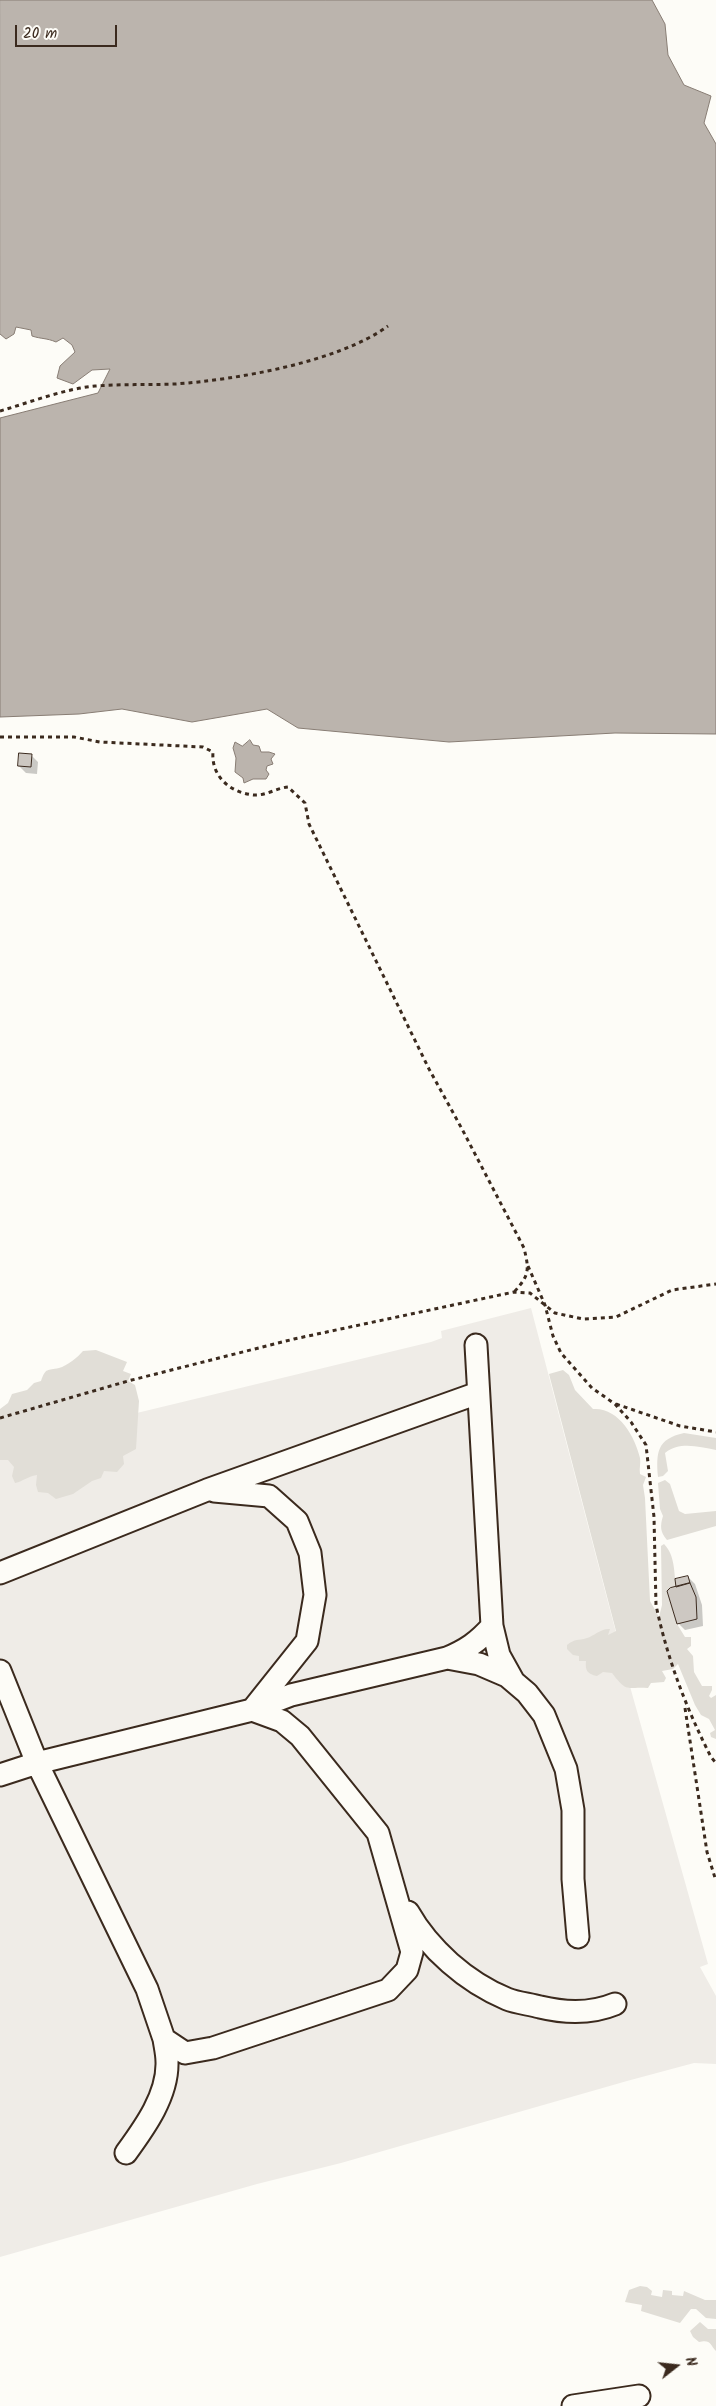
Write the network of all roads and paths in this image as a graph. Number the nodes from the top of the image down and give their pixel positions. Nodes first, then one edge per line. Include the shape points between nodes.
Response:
1 (388, 326) dead end
2 (0, 411) edge
3 (0, 737) edge
4 (528, 1265) junction
5 (716, 1284) edge
6 (514, 1292) junction
7 (545, 1305) junction
8 (476, 1345) dead end
9 (478, 1393) junction
10 (615, 1404) junction
11 (0, 1418) edge
12 (716, 1432) edge
13 (207, 1490) junction
14 (0, 1573) edge
15 (492, 1626) junction
16 (306, 1641) junction
17 (447, 1658) junction
18 (0, 1672) edge
19 (514, 1683) junction
20 (291, 1695) junction
21 (684, 1702) junction
22 (252, 1710) junction
23 (300, 1736) junction
24 (37, 1763) junction
25 (716, 1763) edge
26 (0, 1775) edge
27 (716, 1881) edge
28 (394, 1888) junction
29 (578, 1937) dead end
30 (615, 2004) dead end
31 (164, 2039) junction
32 (126, 2153) dead end
33 (639, 2396) dead end
34 (573, 2406) edge

1 - 2 path via 352,346 289,366 175,384 93,387
3 - 4 path via 74,737 100,742 203,746 213,752 212,764 220,779 230,787 254,795 288,787 305,802 309,824 429,1069 524,1248
4 - 6 path via 527,1277
4 - 7 path
5 - 7 path via 672,1290 616,1317 583,1319 555,1313
6 - 7 path via 530,1293
6 - 11 path via 294,1338
7 - 10 path via 561,1353 592,1388
8 - 9 lane
9 - 13 lane
9 - 15 lane
10 - 12 path via 680,1426
10 - 21 path via 646,1445 654,1517 656,1605
13 - 14 lane
13 - 16 lane via 269,1496 297,1520 310,1552 315,1595
15 - 17 lane via 467,1650
15 - 19 lane via 499,1655
16 - 20 lane via 292,1680
16 - 22 lane
17 - 19 lane via 479,1664 507,1676
17 - 20 lane
18 - 24 lane
19 - 29 lane via 527,1693 544,1715 566,1768 573,1810 573,1879
20 - 22 lane
20 - 23 lane
21 - 25 path
21 - 27 path via 707,1852
22 - 23 lane via 282,1721
22 - 24 lane
23 - 28 lane via 378,1833
24 - 26 lane
24 - 31 lane via 147,1989
28 - 30 lane via 418,1930 446,1960 507,2000 564,2012
28 - 31 lane via 412,1952 407,1970 388,1990 213,2048 185,2053
31 - 32 lane via 167,2062 164,2085 156,2106
33 - 34 lane

